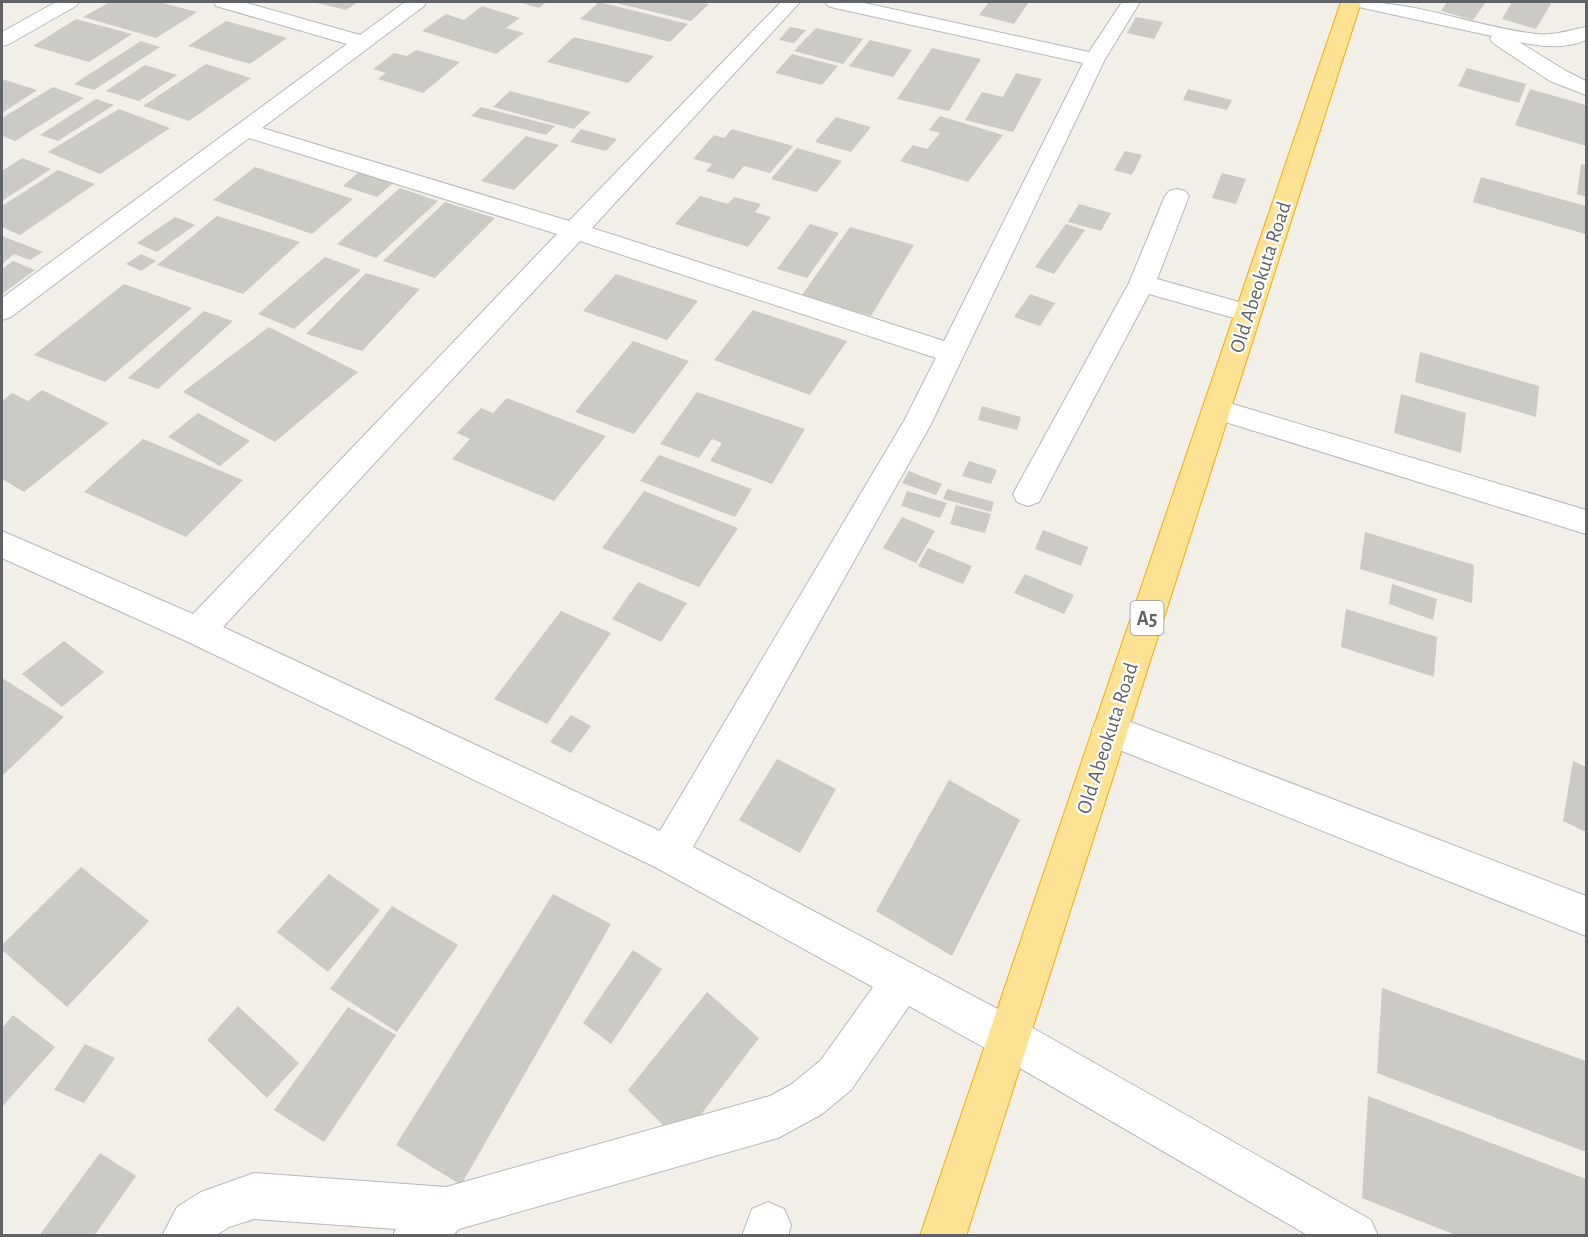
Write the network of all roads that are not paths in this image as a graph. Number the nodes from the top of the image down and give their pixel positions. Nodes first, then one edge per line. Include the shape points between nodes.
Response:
1 (69, 2) edge
2 (223, 2) edge
3 (417, 2) edge
4 (791, 2) edge
5 (835, 2) edge
6 (1131, 2) edge
7 (1351, 2) edge
8 (1363, 2) edge
9 (1484, 28) junction
10 (1587, 33) edge
11 (2, 40) edge
12 (363, 42) junction
13 (1095, 59) junction
14 (1587, 89) edge
15 (245, 130) junction
16 (1177, 196) dead end
17 (574, 231) junction
18 (1142, 283) junction
19 (2, 311) edge
20 (1248, 313) junction
21 (951, 353) junction
22 (1216, 409) junction
23 (1029, 494) dead end
24 (1587, 522) edge
25 (2, 544) edge
26 (198, 631) junction
27 (1110, 730) junction
28 (668, 854) junction
29 (1587, 916) edge
30 (902, 981) junction
31 (1009, 1038) junction
32 (431, 1223) edge
33 (185, 1236) edge
34 (943, 1236) edge
35 (1355, 1236) edge

1 - 11 street
2 - 12 street
3 - 12 street
4 - 17 street
5 - 13 street
6 - 13 street
7 - 20 highway, Old Abeokuta Road / A5
8 - 9 street
9 - 10 street via 1537,40 1570,39
9 - 14 street via 1558,76
12 - 15 street
13 - 21 street
15 - 17 street
15 - 19 street
16 - 18 street
17 - 21 street
17 - 26 street
18 - 20 street
18 - 23 street
20 - 22 highway, Old Abeokuta Road / A5
21 - 28 street via 917,424
22 - 24 street
22 - 27 highway, Old Abeokuta Road / A5
25 - 26 street
26 - 28 street
27 - 29 street
27 - 31 highway, Old Abeokuta Road / A5
28 - 30 street
30 - 31 street
30 - 32 street via 836,1075 778,1116 722,1130
31 - 34 highway, Old Abeokuta Road / A5
31 - 35 street
32 - 33 street via 254,1196 217,1208 193,1223

